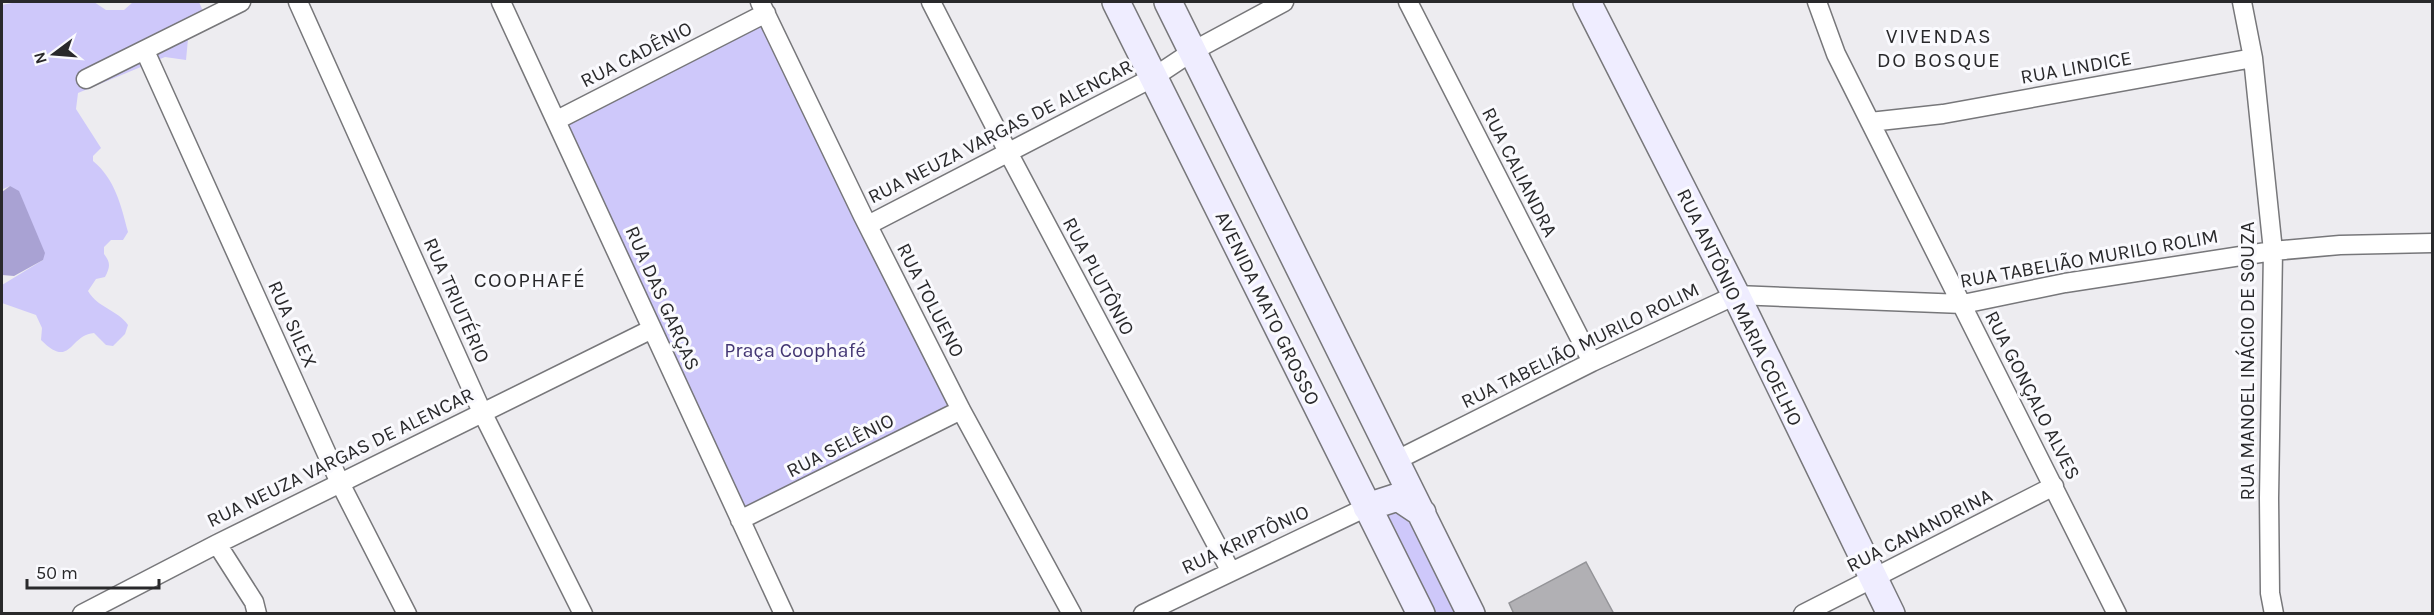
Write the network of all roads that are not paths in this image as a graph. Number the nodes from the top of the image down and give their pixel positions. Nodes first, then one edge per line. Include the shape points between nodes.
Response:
1 (241, 2) edge
2 (298, 2) edge
3 (501, 2) edge
4 (931, 2) edge
5 (1116, 2) edge
6 (1168, 2) edge
7 (1284, 2) edge
8 (1408, 2) edge
9 (1587, 2) edge
10 (1816, 2) edge
11 (2242, 2) edge
12 (763, 7) edge
13 (145, 51) junction
14 (1193, 51) junction
15 (2253, 58) junction
16 (1154, 77) junction
17 (86, 79) dead end
18 (557, 120) junction
19 (1870, 122) junction
20 (1009, 154) junction
21 (868, 225) junction
22 (2433, 243) edge
23 (2273, 251) junction
24 (1736, 296) junction
25 (1963, 304) junction
26 (652, 329) junction
27 (1592, 362) junction
28 (961, 410) junction
29 (482, 412) junction
30 (1395, 461) junction
31 (340, 483) junction
32 (2054, 486) junction
33 (1367, 507) junction
34 (1422, 513) junction
35 (740, 520) junction
36 (217, 544) junction
37 (1230, 570) junction
38 (1873, 579) junction
39 (254, 610) edge
40 (82, 614) edge
41 (407, 614) edge
42 (583, 614) edge
43 (784, 614) edge
44 (1072, 614) edge
45 (1143, 614) edge
46 (1421, 614) edge
47 (1471, 614) edge
48 (1803, 614) edge
49 (1891, 614) edge
50 (2117, 614) edge
51 (2274, 614) edge

1 - 13 street
2 - 29 street, RUA TRIUTÉRIO
3 - 18 street, RUA DAS GARÇAS
4 - 20 street, RUA PLUTÔNIO
5 - 16 main road, AVENIDA MATO GROSSO
6 - 14 main road
7 - 14 street, RUA NEUZA VARGAS DE ALENCAR
8 - 27 street, RUA CALIANDRA
9 - 24 main road, RUA ANTÔNIO MARIA COELHO
10 - 19 street, RUA GONÇALO ALVES via 1836,54
11 - 15 street, RUA MANOEL INÁCIO DE SOUZA
12 - 18 street, RUA CADÊNIO
12 - 21 street, RUA TOLUENO
13 - 17 street
13 - 31 street, RUA SILEX
14 - 16 street, RUA NEUZA VARGAS DE ALENCAR
14 - 30 main road
15 - 19 street, RUA LINDICE via 1943,114
15 - 23 street, RUA MANOEL INÁCIO DE SOUZA
16 - 20 street, RUA NEUZA VARGAS DE ALENCAR
16 - 33 main road, AVENIDA MATO GROSSO
18 - 26 street, RUA DAS GARÇAS
19 - 25 street, RUA GONÇALO ALVES
20 - 21 street, RUA NEUZA VARGAS DE ALENCAR
20 - 37 street, RUA PLUTÔNIO
21 - 28 street, RUA TOLUENO
22 - 23 street, RUA TABELIÃO MURILO ROLIM
23 - 25 street, RUA TABELIÃO MURILO ROLIM via 2065,283
23 - 51 street, RUA MANOEL INÁCIO DE SOUZA via 2269,498 2270,593
24 - 25 street, RUA TABELIÃO MURILO ROLIM
24 - 27 street, RUA TABELIÃO MURILO ROLIM
24 - 38 main road, RUA ANTÔNIO MARIA COELHO
25 - 32 street, RUA GONÇALO ALVES
26 - 29 street, RUA NEUZA VARGAS DE ALENCAR
26 - 35 street, RUA DAS GARÇAS
27 - 30 street, RUA TABELIÃO MURILO ROLIM
28 - 35 street, RUA SELÊNIO
28 - 44 street, RUA TOLUENO
29 - 31 street, RUA NEUZA VARGAS DE ALENCAR
29 - 42 street, RUA TRIUTÉRIO
30 - 34 main road
31 - 36 street, RUA NEUZA VARGAS DE ALENCAR
31 - 41 street, RUA SILEX
32 - 38 street, RUA CANANDRINA
32 - 50 street, RUA GONÇALO ALVES
33 - 34 main road via 1398,497
33 - 37 street, RUA KRIPTÔNIO
33 - 46 main road, AVENIDA MATO GROSSO
34 - 47 main road
35 - 43 street, RUA DAS GARÇAS
36 - 39 street
36 - 40 street, RUA NEUZA VARGAS DE ALENCAR
37 - 45 street, RUA KRIPTÔNIO
38 - 48 street, RUA CANANDRINA
38 - 49 main road, RUA ANTÔNIO MARIA COELHO

